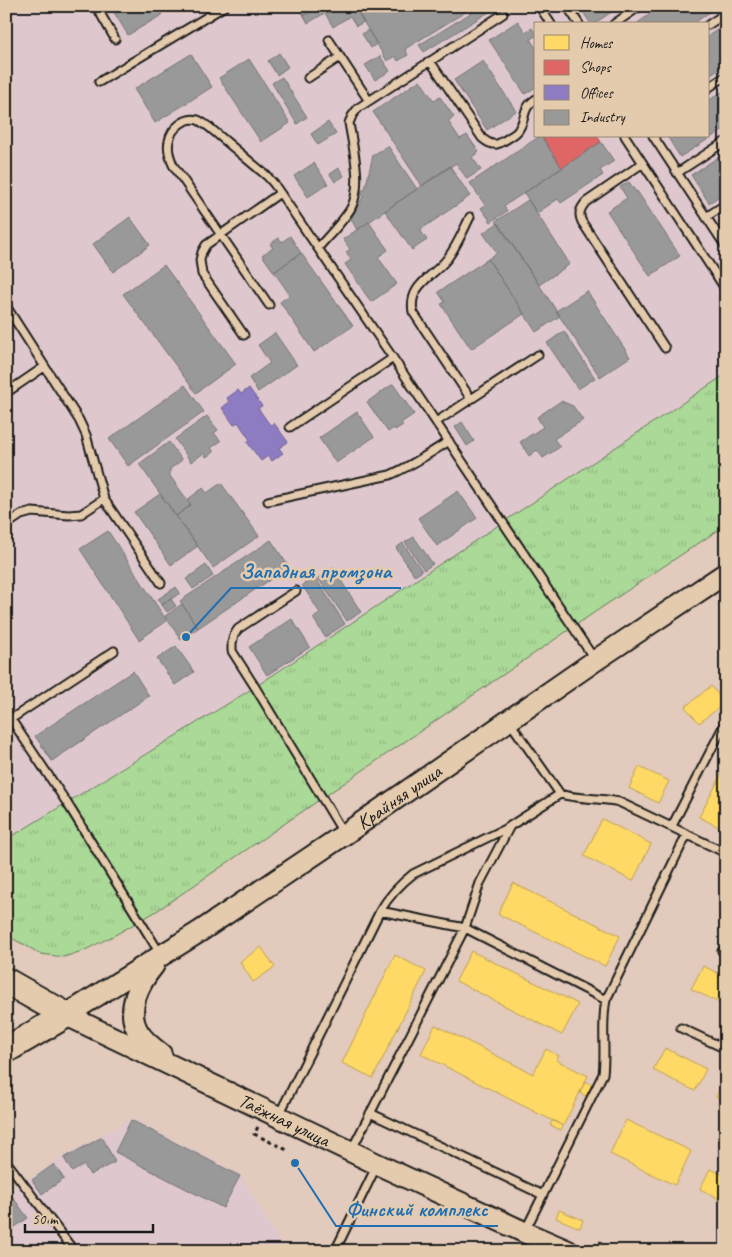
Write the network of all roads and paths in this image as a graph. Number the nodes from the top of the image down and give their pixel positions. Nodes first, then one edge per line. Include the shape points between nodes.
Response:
1 (96, 6) edge
2 (225, 6) edge
3 (539, 6) edge
4 (568, 6) edge
5 (640, 6) edge
6 (726, 13) edge
7 (502, 14) dead end
8 (550, 22) edge
9 (578, 22) edge
10 (617, 22) edge
11 (710, 24) edge
12 (115, 39) dead end
13 (330, 40) dead end
14 (340, 57) junction
15 (430, 61) junction
16 (726, 76) edge
17 (308, 78) dead end
18 (99, 82) dead end
19 (710, 87) edge
20 (369, 101) junction
21 (534, 101) edge
22 (626, 138) edge
23 (654, 138) edge
24 (726, 140) edge
25 (643, 163) junction
26 (677, 172) junction
27 (280, 193) junction
28 (726, 204) edge
29 (470, 217) dead end
30 (706, 217) junction
31 (221, 234) junction
32 (726, 247) edge
33 (318, 248) junction
34 (726, 290) edge
35 (269, 305) dead end
36 (6, 306) edge
37 (244, 335) dead end
38 (665, 348) dead end
39 (538, 355) dead end
40 (393, 358) junction
41 (44, 367) junction
42 (6, 393) edge
43 (471, 399) junction
44 (436, 422) junction
45 (290, 427) dead end
46 (449, 441) junction
47 (104, 499) junction
48 (268, 501) dead end
49 (6, 526) edge
50 (726, 573) edge
51 (161, 583) dead end
52 (296, 591) dead end
53 (114, 651) dead end
54 (596, 660) junction
55 (6, 712) edge
56 (11, 719) junction
57 (509, 720) junction
58 (726, 721) edge
59 (560, 794) junction
60 (510, 826) junction
61 (672, 826) junction
62 (345, 834) junction
63 (687, 834) junction
64 (726, 853) edge
65 (380, 911) junction
66 (465, 928) junction
67 (161, 955) junction
68 (6, 981) edge
69 (606, 1000) junction
70 (66, 1014) junction
71 (681, 1028) dead end
72 (726, 1049) edge
73 (6, 1050) edge
74 (185, 1072) junction
75 (370, 1113) junction
76 (278, 1116) junction
77 (351, 1151) junction
78 (6, 1161) edge
79 (377, 1164) junction
80 (542, 1195) junction
81 (524, 1232) junction
82 (601, 1241) dead end
83 (74, 1251) edge
84 (335, 1251) edge
85 (568, 1251) edge
86 (597, 1251) edge

1 - 12 lane
2 - 18 lane
3 - 8 lane
4 - 9 lane
5 - 10 lane
6 - 11 lane
7 - 15 lane
13 - 14 lane
14 - 17 lane
14 - 20 lane
15 - 20 lane
15 - 21 lane via 488,143 500,144 515,134 524,120 527,107
16 - 19 lane
20 - 33 lane via 358,108 349,123 357,174 354,201
22 - 25 lane
23 - 26 lane
24 - 26 lane
25 - 34 lane
25 - 38 lane via 586,202 580,217
26 - 30 lane
27 - 31 lane
27 - 31 lane via 267,176 209,127 199,120 184,121 172,132 169,155
27 - 33 lane
28 - 30 lane
29 - 43 lane via 447,259 418,286 411,303 413,312
30 - 32 lane
31 - 35 lane
31 - 37 lane via 202,252 202,274
33 - 40 lane
36 - 41 lane
39 - 43 lane
40 - 44 lane
40 - 45 lane
41 - 42 lane
41 - 47 lane via 86,435
43 - 44 lane
44 - 46 lane
46 - 48 lane via 390,475
46 - 54 lane
47 - 49 lane via 81,514 32,512 21,515
47 - 51 lane
50 - 54 main road, Крайняя улица
52 - 62 lane via 238,629 232,651
53 - 56 lane
54 - 57 main road, Крайняя улица
55 - 56 lane
56 - 67 lane
57 - 59 lane
57 - 62 main road, Крайняя улица
58 - 61 lane
59 - 60 lane
59 - 61 lane via 619,802
60 - 65 lane via 413,874 389,897
60 - 66 lane via 480,882
61 - 63 lane
62 - 67 main road, Крайняя улица
63 - 64 lane
63 - 69 lane
65 - 66 lane
65 - 76 lane
66 - 69 lane
66 - 75 lane
67 - 70 main road, Крайняя улица
67 - 74 main road via 137,993 133,1017 145,1040
68 - 70 highway, Таёжная улица
69 - 80 lane via 603,1074
70 - 73 highway
70 - 74 main road, Таёжная улица
71 - 72 lane
74 - 76 main road, Таёжная улица
75 - 77 lane
75 - 80 lane
76 - 77 main road, Таёжная улица
77 - 79 main road, Таёжная улица
78 - 83 lane
79 - 81 main road, Таёжная улица
79 - 84 lane
80 - 81 lane
81 - 85 main road, Таёжная улица
82 - 86 path

